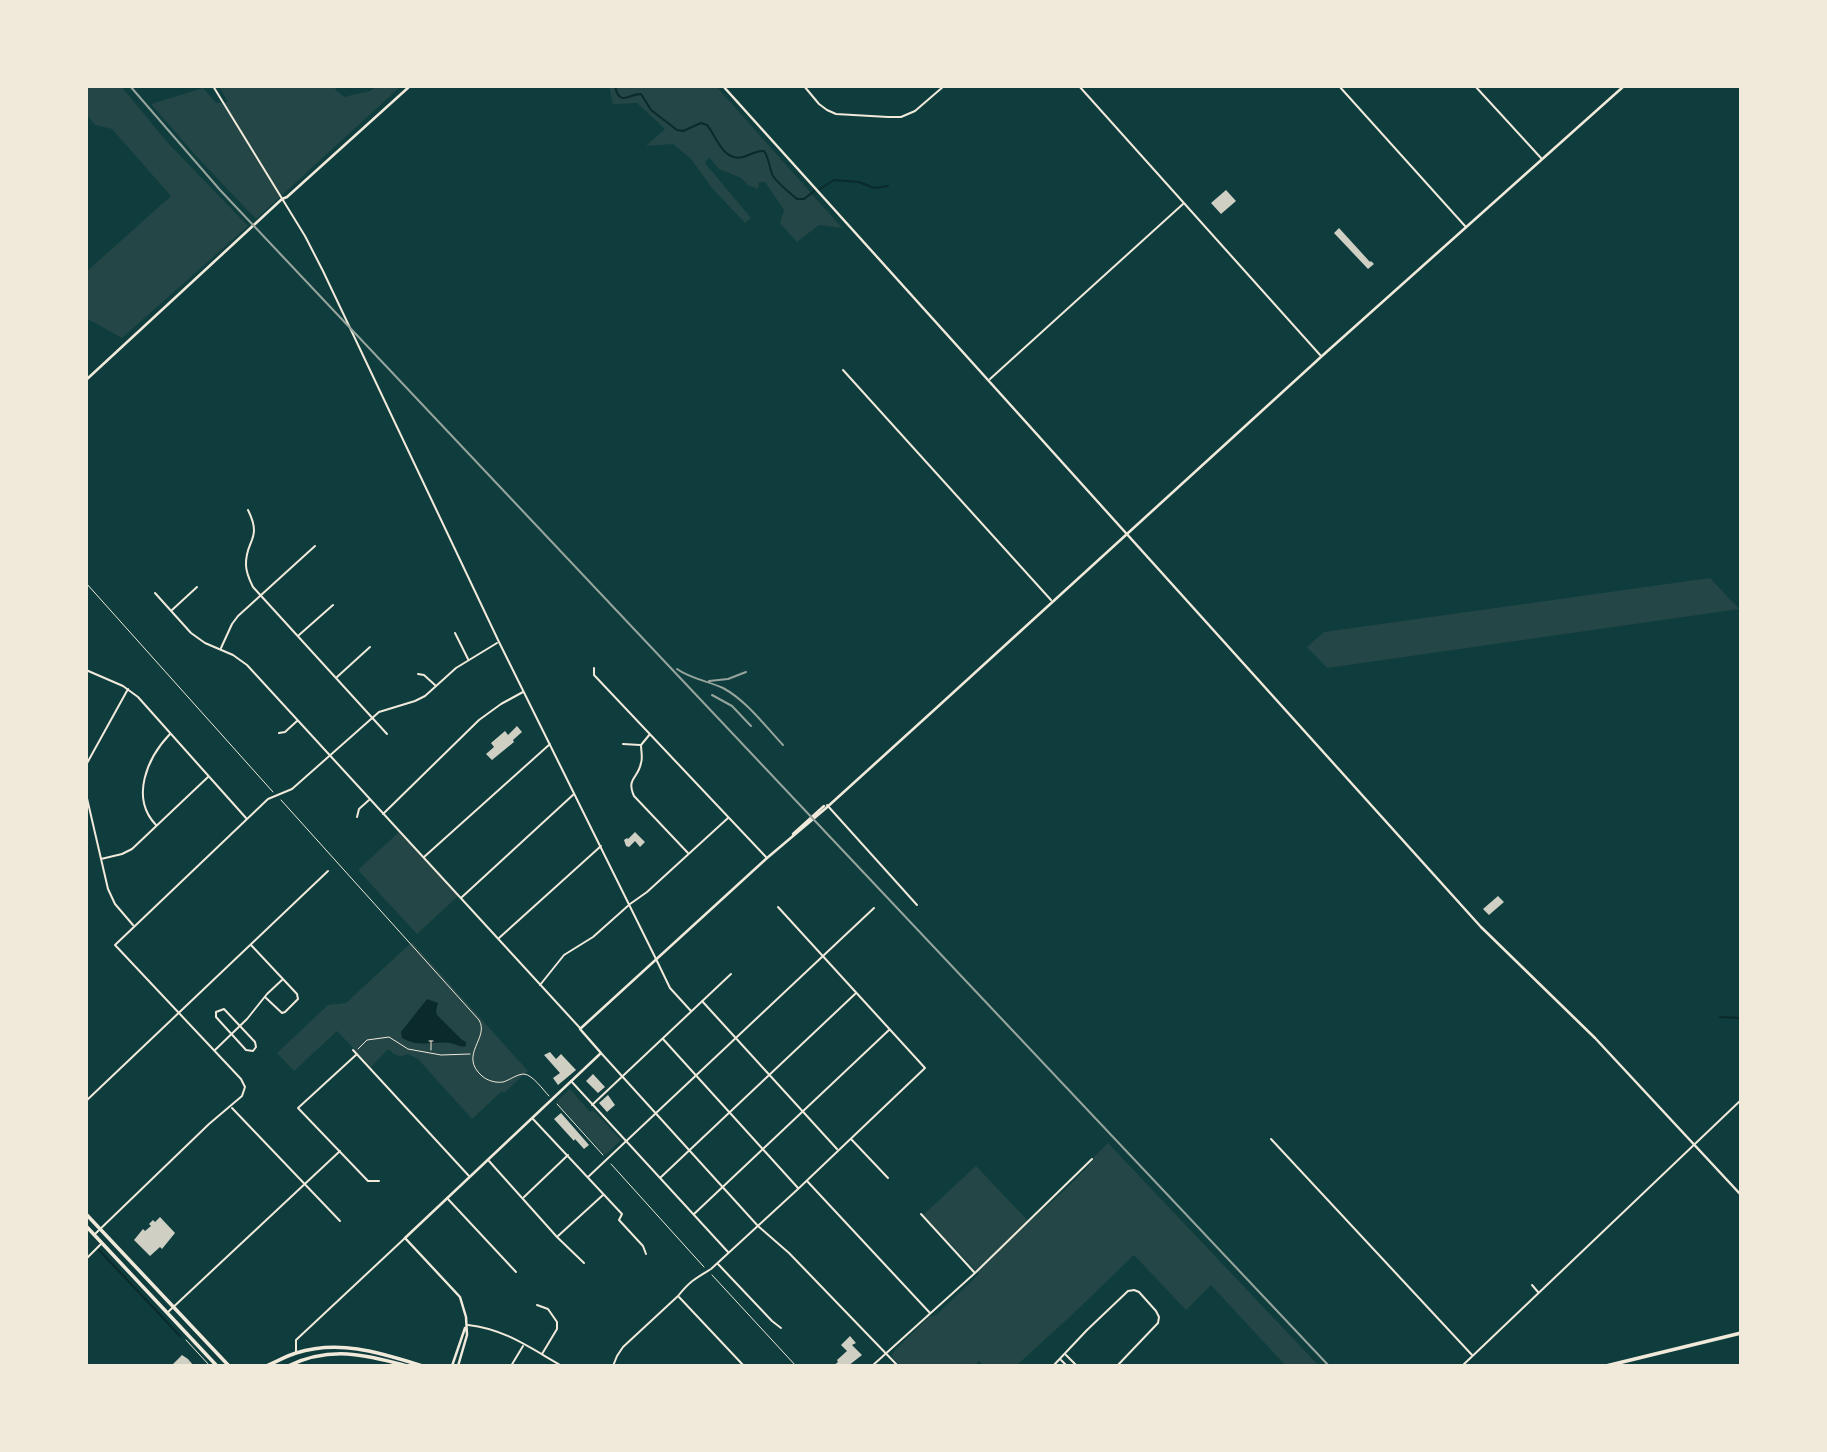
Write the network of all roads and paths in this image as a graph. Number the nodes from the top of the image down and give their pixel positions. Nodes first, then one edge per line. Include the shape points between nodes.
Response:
1 (213, 86) edge
2 (410, 86) edge
3 (723, 86) edge
4 (804, 86) edge
5 (933, 86) edge
6 (944, 86) edge
7 (1079, 86) edge
8 (1339, 86) edge
9 (1475, 86) edge
10 (1624, 86) edge
11 (938, 92) junction
12 (1541, 159) junction
13 (282, 199) junction
14 (1184, 204) junction
15 (1466, 226) junction
16 (1322, 356) junction
17 (843, 370) dead end
18 (86, 380) edge
19 (989, 380) junction
20 (247, 510) dead end
21 (1126, 534) junction
22 (315, 546) dead end
23 (86, 583) edge
24 (197, 587) dead end
25 (155, 593) dead end
26 (260, 595) junction
27 (1052, 601) junction
28 (333, 605) dead end
29 (171, 611) junction
30 (455, 633) dead end
31 (298, 636) junction
32 (499, 642) junction
33 (370, 647) dead end
34 (220, 649) junction
35 (468, 660) junction
36 (594, 668) dead end
37 (86, 670) edge
38 (418, 674) dead end
39 (336, 678) junction
40 (436, 687) junction
41 (128, 689) junction
42 (524, 691) junction
43 (372, 718) junction
44 (298, 721) junction
45 (279, 733) dead end
46 (170, 734) junction
47 (387, 734) dead end
48 (650, 734) junction
49 (550, 743) junction
50 (623, 744) dead end
51 (641, 745) junction
52 (330, 755) junction
53 (86, 765) edge
54 (209, 776) junction
55 (274, 793) dead end
56 (574, 793) junction
57 (86, 794) edge
58 (278, 798) dead end
59 (370, 800) junction
60 (827, 805) junction
61 (383, 814) junction
62 (357, 817) dead end
63 (728, 818) junction
64 (247, 819) junction
65 (157, 826) junction
66 (601, 846) junction
67 (689, 853) junction
68 (423, 857) junction
69 (767, 858) junction
70 (101, 859) junction
71 (328, 871) dead end
72 (460, 898) junction
73 (630, 904) junction
74 (917, 905) dead end
75 (778, 907) dead end
76 (874, 908) dead end
77 (134, 926) junction
78 (498, 939) junction
79 (250, 945) junction
80 (822, 955) junction
81 (656, 959) junction
82 (731, 974) dead end
83 (283, 979) junction
84 (540, 985) junction
85 (856, 993) junction
86 (265, 997) junction
87 (702, 1001) junction
88 (691, 1011) junction
89 (178, 1013) junction
90 (240, 1025) junction
91 (580, 1029) junction
92 (890, 1029) junction
93 (231, 1034) junction
94 (736, 1037) junction
95 (663, 1040) junction
96 (431, 1041) dead end
97 (214, 1051) junction
98 (355, 1052) junction
99 (431, 1052) junction
100 (601, 1053) junction
101 (472, 1054) junction
102 (769, 1074) junction
103 (695, 1076) junction
104 (622, 1077) junction
105 (571, 1081) junction
106 (552, 1099) junction
107 (1741, 1100) edge
108 (86, 1101) edge
109 (592, 1105) junction
110 (230, 1107) junction
111 (803, 1111) junction
112 (655, 1113) junction
113 (729, 1113) junction
114 (532, 1118) junction
115 (851, 1138) junction
116 (1271, 1139) dead end
117 (626, 1141) junction
118 (1695, 1145) junction
119 (762, 1150) junction
120 (838, 1150) junction
121 (340, 1151) junction
122 (689, 1151) junction
123 (568, 1156) junction
124 (1092, 1159) dead end
125 (488, 1160) junction
126 (607, 1160) junction
127 (470, 1176) junction
128 (588, 1177) junction
129 (660, 1178) junction
130 (888, 1178) dead end
131 (807, 1180) junction
132 (379, 1181) dead end
133 (305, 1184) junction
134 (722, 1188) junction
135 (798, 1189) junction
136 (603, 1194) junction
137 (1741, 1195) edge
138 (447, 1198) junction
139 (523, 1198) junction
140 (86, 1214) edge
141 (694, 1214) junction
142 (921, 1214) dead end
143 (340, 1221) dead end
144 (86, 1226) edge
145 (758, 1226) junction
146 (100, 1229) junction
147 (94, 1234) junction
148 (557, 1237) junction
149 (405, 1238) junction
150 (102, 1243) junction
151 (729, 1252) junction
152 (646, 1254) dead end
153 (86, 1259) edge
154 (584, 1263) dead end
155 (718, 1263) junction
156 (708, 1271) junction
157 (516, 1272) dead end
158 (975, 1273) junction
159 (1532, 1285) dead end
160 (1539, 1292) junction
161 (678, 1296) junction
162 (537, 1304) dead end
163 (173, 1307) junction
164 (168, 1312) junction
165 (930, 1314) junction
166 (467, 1325) junction
167 (781, 1328) dead end
168 (1741, 1334) edge
169 (523, 1344) junction
170 (296, 1353) junction
171 (886, 1354) junction
172 (1066, 1354) junction
173 (542, 1355) junction
174 (1473, 1356) junction
175 (1060, 1359) junction
176 (217, 1366) edge
177 (229, 1366) edge
178 (266, 1366) edge
179 (288, 1366) edge
180 (407, 1366) edge
181 (423, 1366) edge
182 (452, 1366) edge
183 (458, 1366) edge
184 (511, 1366) edge
185 (562, 1366) edge
186 (613, 1366) edge
187 (744, 1366) edge
188 (796, 1366) edge
189 (872, 1366) edge
190 (898, 1366) edge
191 (1052, 1366) edge
192 (1067, 1366) edge
193 (1077, 1366) edge
194 (1117, 1366) edge
195 (1462, 1366) edge
196 (1606, 1366) edge

1 - 13 street
2 - 13 street
3 - 19 street
4 - 11 street via 819,104 836,114 888,117 915,111
5 - 11 street
6 - 11 street
7 - 14 street
8 - 15 street
9 - 12 street
10 - 12 street
12 - 15 street
13 - 18 street
13 - 32 street via 340,305
14 - 16 street
14 - 19 street
15 - 16 street
16 - 21 street
17 - 27 street
19 - 21 street
20 - 26 street via 255,530 246,567
21 - 27 street
21 - 118 street via 1481,927 1595,1038
22 - 26 street
23 - 55 path
24 - 29 street
25 - 29 street
26 - 31 street
26 - 34 street via 232,624
27 - 60 street
28 - 31 street
29 - 34 street via 191,633
30 - 35 street
31 - 39 street
32 - 35 street
32 - 42 street
33 - 39 street
34 - 44 street via 247,665
35 - 40 street
36 - 48 street via 594,675
37 - 41 street
38 - 40 street
39 - 43 street
40 - 43 street
41 - 46 street
41 - 53 street
42 - 49 street
42 - 61 street via 479,720
43 - 47 street
43 - 52 street
44 - 45 street
44 - 52 street
46 - 54 street
46 - 65 street via 144,776 142,789 149,817
48 - 51 street
48 - 63 street
49 - 56 street
49 - 68 street
50 - 51 street
51 - 67 street via 642,763 631,782 634,796
52 - 59 street
52 - 64 street via 292,789 268,799
54 - 64 street
54 - 65 street
56 - 66 street
56 - 72 street
57 - 70 street
58 - 101 path via 480,1020 481,1032
59 - 61 street
59 - 62 street
60 - 69 street
60 - 74 street
61 - 68 street
63 - 67 street
63 - 69 street
64 - 77 street
65 - 70 street via 132,849
66 - 73 street
66 - 78 street
67 - 73 street
68 - 72 street
69 - 81 street
70 - 77 street via 115,904
71 - 79 street
72 - 78 street
73 - 81 street
73 - 84 street via 593,937 564,954
75 - 80 street
76 - 80 street
77 - 89 street via 115,945
78 - 84 street
79 - 83 street
79 - 89 street
80 - 85 street
80 - 94 street
81 - 88 street via 670,988
81 - 91 street
82 - 87 street
83 - 86 street
83 - 86 street via 297,994 296,1002 282,1013
84 - 91 street
85 - 92 street
85 - 102 street
86 - 90 street
87 - 88 street
87 - 94 street
88 - 95 street
89 - 97 street
89 - 108 street
90 - 93 street
90 - 93 street via 226,1010 216,1012
90 - 93 street via 255,1042 254,1049 247,1050
91 - 100 street
92 - 111 street
92 - 115 street via 925,1068
93 - 97 street
94 - 102 street
94 - 103 street
95 - 103 street
95 - 104 street
96 - 99 path
97 - 110 street via 244,1083 242,1096
98 - 99 path via 366,1040 389,1037 408,1049
98 - 121 street via 298,1108
98 - 127 street
99 - 101 path
100 - 104 street
100 - 105 street
101 - 106 path via 477,1070 488,1080 503,1082 528,1075
102 - 111 street
102 - 113 street
103 - 112 street
103 - 113 street
104 - 109 street
104 - 112 street
105 - 106 street
105 - 109 street
106 - 114 street
106 - 126 path
107 - 118 street
109 - 117 street
110 - 133 street
110 - 146 street
111 - 119 street
111 - 120 street
112 - 117 street
112 - 122 street
113 - 119 street
113 - 122 street
114 - 123 street
114 - 125 street
115 - 120 street
115 - 130 street
116 - 174 street
117 - 126 street
117 - 129 street
118 - 137 street
118 - 160 street
119 - 134 street
119 - 135 street
120 - 131 street
121 - 132 street via 368,1181
121 - 133 street
122 - 129 street
122 - 134 street
123 - 128 street
123 - 139 street
124 - 158 street
125 - 127 street
125 - 139 street
126 - 128 street
126 - 156 path
127 - 138 street
128 - 136 street
129 - 141 street
131 - 135 street
131 - 165 street
133 - 143 street
133 - 163 street
134 - 141 street
134 - 145 street
135 - 145 street
136 - 148 street
136 - 152 street via 622,1214 619,1220
138 - 149 street
138 - 157 street
139 - 148 street
140 - 146 main road
141 - 151 street
142 - 158 street
144 - 147 main road
145 - 151 street
145 - 171 street
146 - 147 street
146 - 163 main road
147 - 150 main road
148 - 154 street
149 - 166 street via 460,1297
149 - 170 street via 296,1340
150 - 153 street
150 - 164 main road
151 - 155 street
155 - 156 street
155 - 167 street
156 - 161 street
156 - 188 path
158 - 165 street
159 - 160 street
160 - 174 street
161 - 186 street via 623,1348
161 - 187 street
162 - 173 street via 548,1309 558,1325
163 - 164 street
163 - 177 main road
164 - 176 main road
165 - 171 street
166 - 169 street via 487,1327
166 - 182 street
166 - 183 street
168 - 196 main road
169 - 173 street
169 - 184 street
170 - 178 main road
170 - 181 main road via 355,1347
171 - 189 street
171 - 190 street
172 - 175 street
172 - 193 street
172 - 194 street via 1134,1290 1156,1311 1158,1323
173 - 185 street
174 - 195 street
175 - 191 street
175 - 192 street
179 - 180 main road via 322,1355 354,1354

